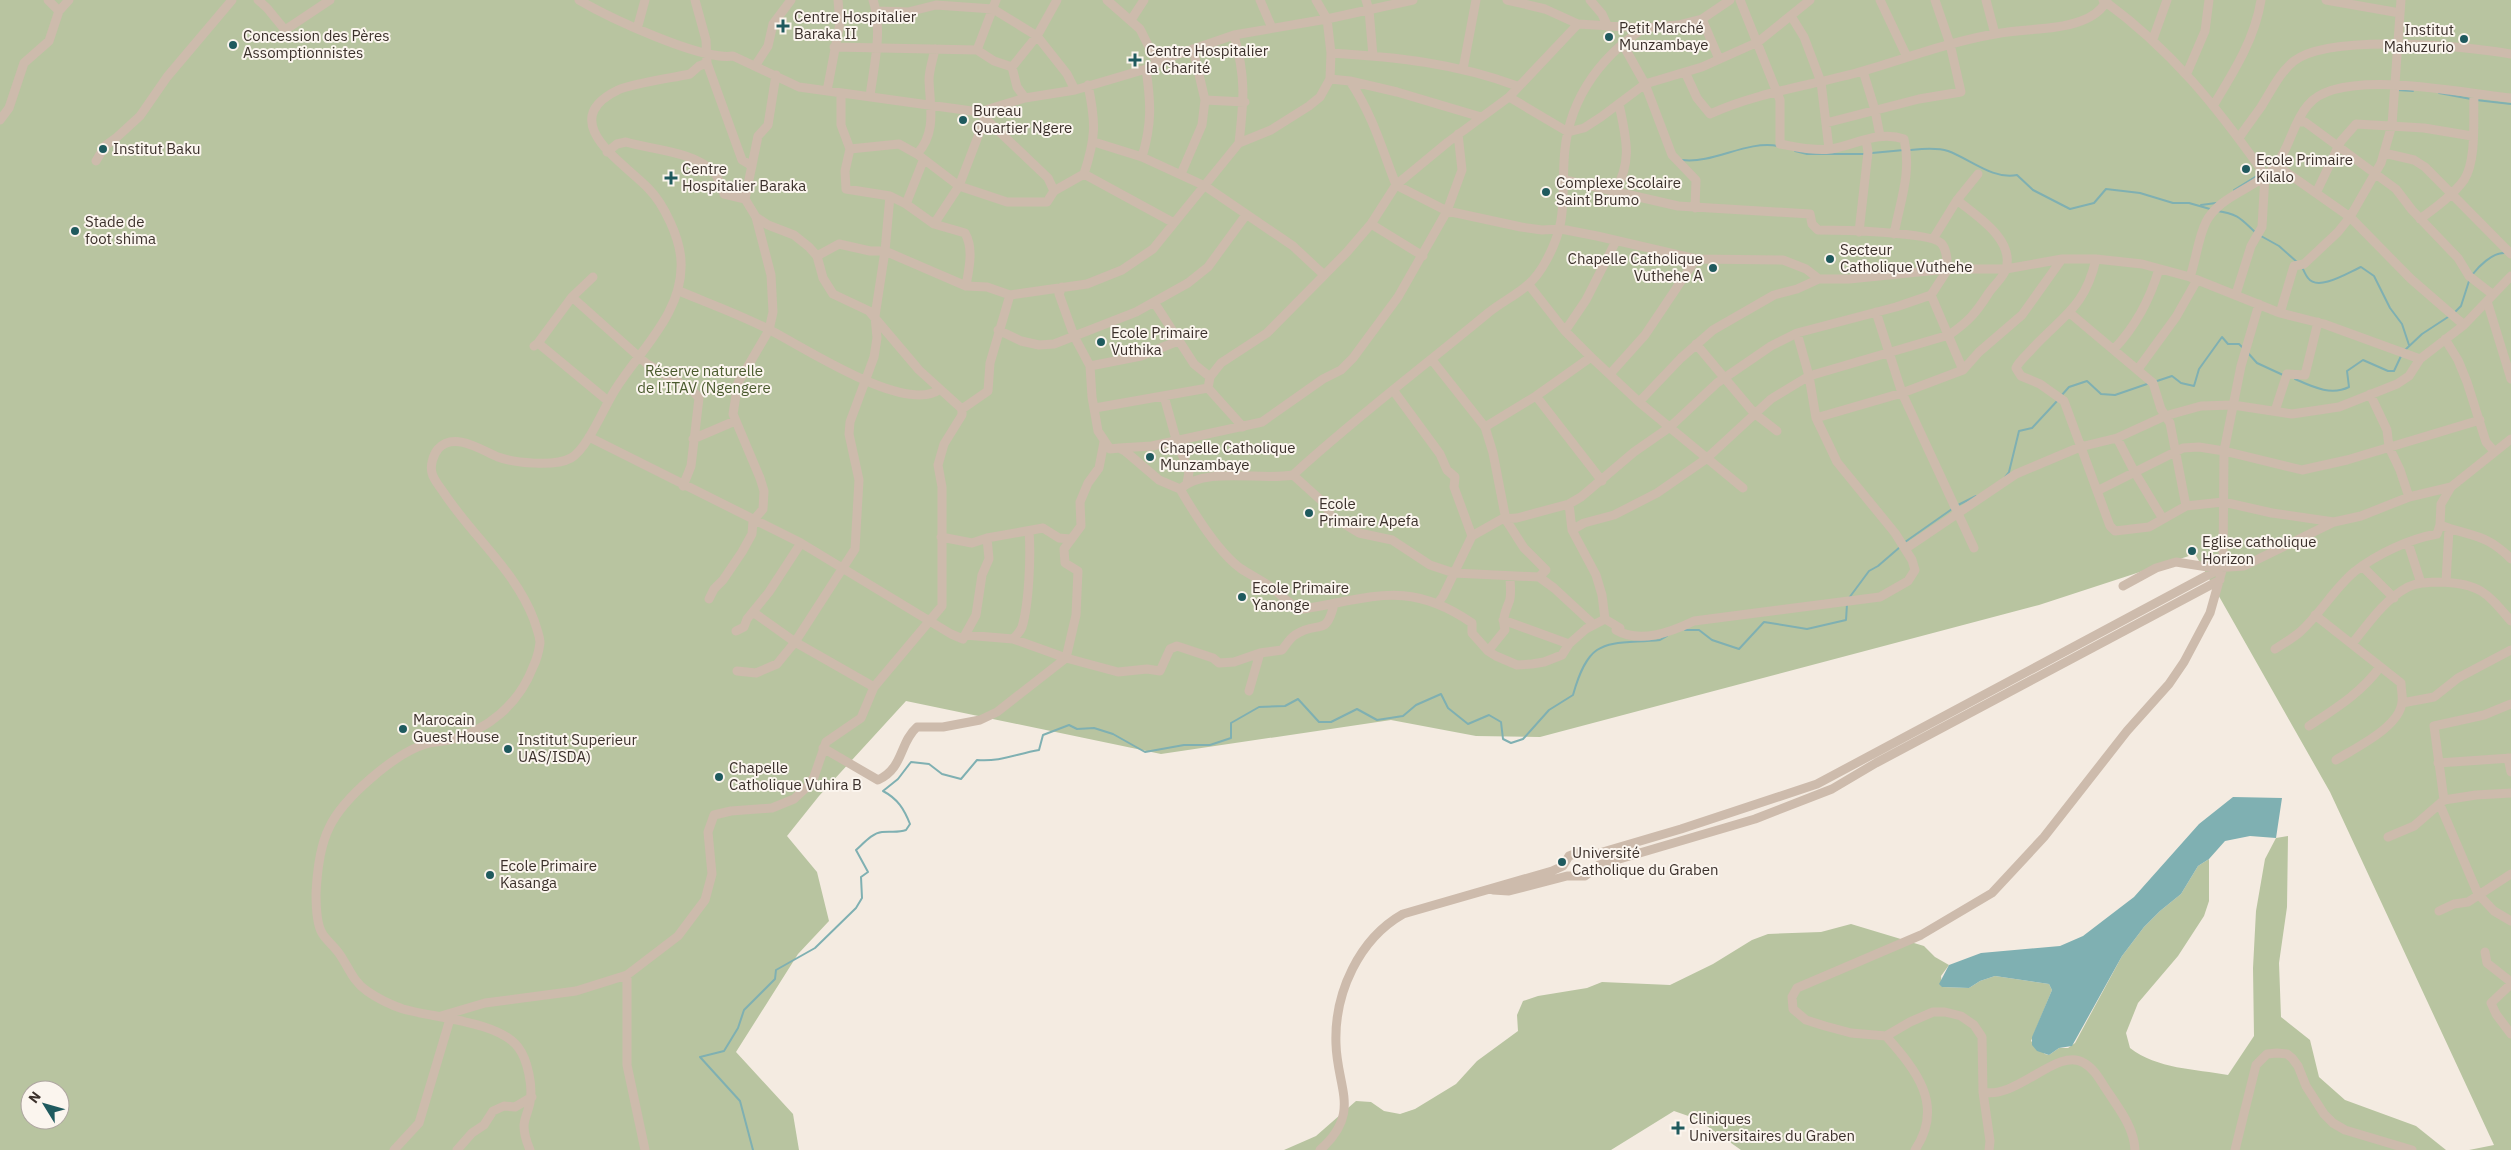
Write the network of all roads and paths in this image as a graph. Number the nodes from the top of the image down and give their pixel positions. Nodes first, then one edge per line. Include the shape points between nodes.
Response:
1 (48, 0) edge
2 (69, 0) edge
3 (232, 0) edge
4 (258, 0) edge
5 (330, 0) edge
6 (579, 0) edge
7 (645, 0) edge
8 (695, 0) edge
9 (791, 0) edge
10 (838, 0) edge
11 (873, 0) edge
12 (1057, 0) edge
13 (1107, 0) edge
14 (1144, 0) edge
15 (1260, 0) edge
16 (1316, 0) edge
17 (1366, 0) edge
18 (1412, 0) edge
19 (1476, 0) edge
20 (1507, 0) edge
21 (1590, 0) edge
22 (1730, 0) edge
23 (1740, 0) edge
24 (1810, 0) edge
25 (1880, 0) edge
26 (1935, 0) edge
27 (1986, 0) edge
28 (2167, 0) edge
29 (2209, 0) edge
30 (2261, 0) edge
31 (2328, 0) edge
32 (2401, 0) edge
33 (2106, 1) edge
34 (994, 4) edge
35 (1544, 5) edge
36 (1370, 10) junction
37 (59, 11) junction
38 (877, 11) junction
39 (2400, 12) junction
40 (1791, 16) junction
41 (1327, 18) junction
42 (1702, 19) junction
43 (1131, 20) junction
44 (1578, 24) junction
45 (1608, 27) junction
46 (1272, 28) junction
47 (1644, 28) junction
48 (637, 29) junction
49 (1995, 34) junction
50 (1234, 35) junction
51 (1037, 36) junction
52 (2153, 39) junction
53 (1758, 42) junction
54 (1622, 43) junction
55 (1950, 44) junction
56 (2398, 44) junction
57 (834, 47) junction
58 (877, 48) junction
59 (935, 49) junction
60 (1193, 49) junction
61 (978, 50) junction
62 (1330, 53) junction
63 (2511, 54) edge
64 (1373, 56) junction
65 (1907, 57) junction
66 (708, 59) junction
67 (1719, 59) junction
68 (1156, 63) junction
69 (755, 66) junction
70 (1012, 67) junction
71 (1146, 69) junction
72 (1463, 69) junction
73 (1864, 71) junction
74 (1685, 72) junction
75 (2187, 73) junction
76 (776, 76) junction
77 (1330, 79) junction
78 (1350, 81) junction
79 (1821, 82) junction
80 (1645, 84) junction
81 (1088, 85) junction
82 (1517, 86) junction
83 (2396, 88) junction
84 (1074, 90) junction
85 (827, 91) junction
86 (1776, 91) junction
87 (841, 93) junction
88 (870, 96) junction
89 (1509, 97) junction
90 (1025, 98) junction
91 (2474, 98) junction
92 (2511, 98) edge
93 (1205, 100) junction
94 (1244, 102) junction
95 (1618, 104) junction
96 (932, 105) junction
97 (2213, 106) junction
98 (1875, 110) junction
99 (982, 115) junction
100 (1481, 117) junction
101 (0, 120) edge
102 (2301, 122) junction
103 (1826, 123) junction
104 (2392, 125) junction
105 (1568, 132) junction
106 (1458, 134) junction
107 (1880, 136) junction
108 (2472, 136) junction
109 (2239, 138) junction
110 (1866, 140) junction
111 (1094, 142) junction
112 (1239, 143) junction
113 (2338, 146) junction
114 (850, 149) junction
115 (1829, 149) junction
116 (607, 152) junction
117 (2384, 153) junction
118 (920, 157) junction
119 (1142, 157) junction
120 (96, 161) dead end
121 (752, 166) junction
122 (2279, 167) junction
123 (2376, 172) junction
124 (1084, 174) junction
125 (1181, 174) junction
126 (1978, 174) dead end
127 (2266, 175) junction
128 (1565, 180) junction
129 (1396, 185) junction
130 (959, 186) junction
131 (1205, 186) junction
132 (1054, 191) junction
133 (1615, 192) junction
134 (2316, 192) junction
135 (2451, 194) junction
136 (890, 196) junction
137 (745, 198) junction
138 (1956, 200) junction
139 (906, 204) junction
140 (1695, 208) junction
141 (1447, 211) junction
142 (1246, 215) junction
143 (756, 217) junction
144 (2350, 217) junction
145 (2420, 219) junction
146 (1174, 223) junction
147 (934, 224) junction
148 (1371, 224) junction
149 (1560, 229) junction
150 (1859, 232) junction
151 (1894, 234) junction
152 (1933, 239) junction
153 (1616, 241) junction
154 (885, 251) junction
155 (2508, 251) edge
156 (818, 256) junction
157 (1423, 256) junction
158 (1696, 259) junction
159 (2096, 259) junction
160 (2062, 260) junction
161 (1948, 269) junction
162 (2006, 269) junction
163 (2158, 269) junction
164 (1323, 274) junction
165 (2511, 276) edge
166 (593, 277) dead end
167 (1819, 279) junction
168 (2194, 279) junction
169 (1529, 285) junction
170 (966, 286) junction
171 (1062, 287) junction
172 (679, 291) junction
173 (1931, 294) junction
174 (2236, 294) junction
175 (1010, 295) junction
176 (572, 297) junction
177 (2489, 298) junction
178 (1154, 302) junction
179 (2259, 304) junction
180 (1876, 312) junction
181 (2280, 313) junction
182 (2071, 314) junction
183 (875, 316) junction
184 (2318, 322) junction
185 (2464, 325) junction
186 (769, 330) junction
187 (998, 330) junction
188 (1565, 331) junction
189 (1796, 333) junction
190 (1949, 335) junction
191 (1074, 336) junction
192 (2445, 339) junction
193 (1178, 340) junction
194 (1696, 344) junction
195 (2114, 349) junction
196 (1889, 353) junction
197 (638, 356) junction
198 (1591, 358) junction
199 (2420, 359) junction
200 (1432, 360) junction
201 (1090, 366) junction
202 (2138, 369) junction
203 (1963, 370) junction
204 (1610, 374) junction
205 (1809, 376) junction
206 (1210, 377) junction
207 (1723, 378) junction
208 (2511, 378) edge
209 (864, 382) junction
210 (1208, 388) junction
211 (940, 389) junction
212 (1393, 390) junction
213 (1902, 393) junction
214 (2370, 394) junction
215 (1164, 396) junction
216 (1536, 396) junction
217 (608, 401) junction
218 (1639, 402) junction
219 (2233, 405) junction
220 (1095, 408) junction
221 (962, 409) junction
222 (2275, 411) junction
223 (1754, 413) junction
224 (2165, 416) junction
225 (1816, 418) junction
226 (2480, 420) junction
227 (736, 422) junction
228 (1670, 426) junction
229 (1244, 427) junction
230 (1485, 427) junction
231 (1777, 431) dead end
232 (589, 436) junction
233 (2117, 438) junction
234 (693, 439) junction
235 (1176, 439) junction
236 (2511, 439) edge
237 (1104, 442) junction
238 (2080, 447) junction
239 (2389, 447) junction
240 (1119, 448) junction
241 (2224, 451) junction
242 (2494, 451) junction
243 (2175, 452) junction
244 (1706, 459) junction
245 (2134, 472) junction
246 (1293, 475) junction
247 (1602, 481) junction
248 (683, 486) junction
249 (1183, 486) junction
250 (2451, 487) junction
251 (1743, 488) dead end
252 (2097, 491) junction
253 (2409, 497) junction
254 (2223, 502) junction
255 (1569, 504) junction
256 (2186, 506) junction
257 (1954, 510) junction
258 (1506, 520) junction
259 (2163, 520) junction
260 (753, 521) junction
261 (2334, 522) junction
262 (2445, 527) junction
263 (1572, 530) junction
264 (1029, 531) junction
265 (1472, 536) junction
266 (941, 537) junction
267 (987, 538) junction
268 (1070, 539) junction
269 (801, 544) junction
270 (2408, 544) junction
271 (1903, 546) junction
272 (1974, 548) dead end
273 (2511, 559) edge
274 (2362, 566) junction
275 (2223, 567) junction
276 (841, 568) junction
277 (1454, 574) junction
278 (1539, 577) junction
279 (1510, 578) junction
280 (2220, 580) junction
281 (2446, 582) junction
282 (2421, 583) junction
283 (2123, 586) dead end
284 (2394, 598) junction
285 (709, 600) dead end
286 (1438, 602) junction
287 (1334, 604) junction
288 (753, 612) junction
289 (2315, 614) junction
290 (1605, 619) junction
291 (928, 620) junction
292 (1503, 620) junction
293 (2511, 621) edge
294 (1593, 624) junction
295 (736, 631) dead end
296 (965, 635) junction
297 (1013, 639) junction
298 (795, 642) junction
299 (1569, 644) junction
300 (2352, 644) junction
301 (2275, 649) dead end
302 (2511, 650) edge
303 (1488, 651) junction
304 (1260, 653) junction
305 (1066, 658) junction
306 (2380, 667) junction
307 (737, 671) dead end
308 (874, 687) junction
309 (1249, 691) dead end
310 (2402, 703) junction
311 (2511, 704) edge
312 (2309, 726) dead end
313 (824, 748) junction
314 (2509, 758) edge
315 (2336, 760) dead end
316 (2438, 763) junction
317 (2511, 772) edge
318 (2511, 794) edge
319 (2442, 803) junction
320 (2388, 837) dead end
321 (1596, 854) junction
322 (1599, 865) junction
323 (1563, 866) junction
324 (2511, 874) edge
325 (1567, 876) junction
326 (1493, 890) junction
327 (2478, 894) junction
328 (2439, 911) dead end
329 (2511, 921) edge
330 (2484, 952) dead end
331 (627, 975) junction
332 (2511, 983) edge
333 (438, 1016) junction
334 (450, 1019) junction
335 (2511, 1034) edge
336 (1886, 1036) junction
337 (1983, 1092) junction
338 (532, 1097) junction
339 (394, 1150) edge
340 (457, 1150) edge
341 (530, 1150) edge
342 (645, 1150) edge
343 (1320, 1150) edge
344 (1916, 1150) edge
345 (1989, 1150) edge
346 (2136, 1150) edge
347 (2235, 1150) edge
348 (2412, 1150) edge

1 - 37 street
2 - 37 street
3 - 120 street via 167,77 140,116 105,146
4 - 5 street via 285,30
6 - 48 street
7 - 48 street
8 - 66 street
9 - 69 street via 773,24 768,46
10 - 57 street via 840,23
11 - 38 street
12 - 51 street
13 - 43 street
14 - 43 street
15 - 46 street
16 - 41 street
17 - 36 street
18 - 36 street
19 - 72 street
20 - 35 street
21 - 45 street
22 - 42 street
23 - 53 street
24 - 40 street
25 - 65 street
26 - 55 street
27 - 49 street
28 - 52 street
29 - 75 street via 2205,31
30 - 97 street via 2258,21
31 - 39 street
32 - 39 street
33 - 49 street via 2094,15 2082,21 2060,27
33 - 52 street
34 - 38 street via 936,4 908,12
34 - 51 street
34 - 61 street
35 - 44 street
36 - 41 street
36 - 64 street
37 - 101 street via 49,41 24,63 9,108
38 - 58 street
39 - 56 street
40 - 53 street
40 - 79 street via 1804,38
41 - 46 street
41 - 62 street
42 - 47 street
42 - 67 street
43 - 68 street via 1140,29
44 - 45 street
44 - 82 street
45 - 47 street
46 - 50 street
47 - 54 street
48 - 66 street
49 - 55 street
50 - 60 street
50 - 94 street via 1242,66
51 - 70 street
51 - 84 street via 1067,74
52 - 75 street
53 - 67 street
53 - 86 street
54 - 80 street
54 - 105 street via 1583,89
55 - 65 street
55 - 98 street via 1961,92
56 - 63 street
56 - 83 street
56 - 109 street via 2324,47 2301,56 2284,70
57 - 58 street
57 - 85 street
58 - 59 street
58 - 88 street
59 - 61 street
59 - 96 street via 929,78
60 - 68 street
60 - 93 street
61 - 70 street via 994,61
62 - 64 street
62 - 77 street
64 - 72 street
65 - 73 street
66 - 69 street via 732,56
66 - 116 street via 690,74 616,91 600,104 593,116 594,131
66 - 121 street via 742,160
67 - 74 street
68 - 71 street
69 - 76 street
70 - 90 street via 1017,88
71 - 81 street
71 - 119 street via 1151,115
72 - 82 street
73 - 79 street
73 - 98 street
74 - 80 street
74 - 86 street via 1697,98 1710,114
75 - 97 street
76 - 85 street via 799,87
76 - 121 street via 768,125 758,136
77 - 78 street
77 - 112 street via 1320,96 1309,106 1271,130
78 - 100 street
78 - 129 street via 1378,133
79 - 86 street
79 - 103 street
80 - 95 street
80 - 140 street via 1672,154 1696,180
81 - 84 street
81 - 111 street
82 - 89 street
83 - 91 street
83 - 102 street via 2348,85 2330,89 2308,104
83 - 104 street
84 - 90 street
85 - 87 street
86 - 115 street via 1780,100 1780,144
87 - 88 street
87 - 114 street via 841,125
88 - 96 street
89 - 100 street
89 - 105 street
90 - 99 street
91 - 92 street
91 - 108 street
93 - 94 street
93 - 125 street via 1202,125
94 - 112 street
95 - 105 street via 1584,128
95 - 133 street via 1628,153 1624,175
96 - 99 street
96 - 118 street via 929,133
97 - 109 street
98 - 103 street
98 - 107 street
99 - 130 street
99 - 132 street via 1048,178
100 - 106 street
102 - 113 street
102 - 122 street
103 - 115 street
104 - 108 street
104 - 113 street via 2356,124
104 - 117 street
105 - 128 street
106 - 129 street
106 - 141 street via 1462,170
107 - 110 street
107 - 151 street via 1904,139 1907,157 1907,177
108 - 135 street via 2467,175
109 - 127 street
110 - 115 street
110 - 150 street
111 - 119 street
111 - 124 street
112 - 131 street
113 - 123 street
113 - 134 street
114 - 118 street via 899,144
114 - 136 street via 845,171 846,189
116 - 137 street via 626,142 682,155 706,165 715,173 724,194
116 - 172 street via 649,189 662,210 677,240 681,260
117 - 123 street
117 - 135 street via 2414,160
118 - 130 street
118 - 139 street
119 - 125 street
121 - 137 street
122 - 127 street
122 - 134 street
123 - 144 street
123 - 145 street via 2396,189
124 - 132 street
124 - 146 street
125 - 131 street
126 - 138 street
127 - 168 street via 2214,210 2202,231
127 - 174 street via 2263,217
128 - 133 street
128 - 149 street
129 - 141 street
129 - 148 street
130 - 132 street via 1016,204 1030,200 1047,202
130 - 147 street
131 - 142 street
131 - 146 street
133 - 140 street
134 - 144 street
135 - 145 street
135 - 155 street
136 - 139 street
136 - 154 street
137 - 143 street
138 - 152 street
138 - 162 street via 1980,218 2002,243
139 - 147 street
140 - 150 street via 1810,214 1812,224 1818,230
141 - 149 street via 1530,230
141 - 157 street
142 - 164 street via 1293,246
142 - 178 street via 1208,266 1188,283
143 - 156 street via 794,235
143 - 186 street via 770,275 773,312
144 - 181 street via 2304,264 2294,266
144 - 185 street via 2411,279
145 - 177 street via 2458,258
146 - 171 street via 1153,249 1122,270 1087,284
147 - 170 street via 965,233 971,254
148 - 157 street
148 - 164 street
149 - 153 street
149 - 169 street via 1546,261
150 - 151 street
151 - 152 street
152 - 161 street via 1941,243
153 - 158 street
153 - 188 street via 1586,300
154 - 156 street via 839,244
154 - 170 street
154 - 183 street
156 - 183 street via 823,278 833,294
157 - 229 street via 1382,320 1341,370 1323,379 1270,418
158 - 167 street via 1783,260 1806,269
158 - 204 street via 1645,335
159 - 160 street
159 - 163 street
159 - 182 street via 2088,286
160 - 162 street
160 - 203 street via 2022,315
161 - 162 street
161 - 167 street
161 - 173 street
162 - 190 street via 1975,315
163 - 168 street
163 - 195 street via 2148,301 2128,335
164 - 206 street via 1268,333 1221,363
165 - 177 street
166 - 176 street
167 - 194 street via 1774,295 1713,330
168 - 174 street
168 - 202 street via 2176,317
169 - 188 street
169 - 200 street
170 - 175 street via 987,287
171 - 175 street
171 - 191 street via 1059,294
172 - 186 street
172 - 197 street via 659,328
173 - 180 street
173 - 190 street
174 - 179 street
175 - 187 street
176 - 197 street
176 - 217 street via 536,344
177 - 185 street
177 - 208 street
178 - 191 street via 1117,321
178 - 193 street
179 - 181 street
179 - 219 street
180 - 189 street
180 - 196 street
181 - 184 street
182 - 195 street
182 - 238 street via 2050,329 2016,368 2021,376 2040,384 2059,398
183 - 209 street via 877,338 874,357
183 - 211 street via 919,370
184 - 199 street
184 - 222 street via 2305,375 2286,376
185 - 192 street
186 - 209 street
186 - 227 street via 738,382 733,407
187 - 191 street via 1039,345 1054,344
187 - 221 street via 990,363 988,391
188 - 198 street
189 - 205 street
189 - 207 street via 1753,356
190 - 196 street
190 - 203 street
191 - 201 street
192 - 199 street
192 - 226 street via 2458,360
193 - 201 street via 1141,356
193 - 206 street via 1194,364
194 - 207 street
194 - 218 street
195 - 202 street
196 - 205 street
196 - 213 street
197 - 217 street
197 - 234 street via 693,391 698,398
198 - 204 street
198 - 216 street
199 - 214 street via 2409,376
200 - 212 street
200 - 230 street
201 - 220 street
202 - 224 street via 2153,383
203 - 213 street
204 - 218 street
205 - 223 street
205 - 225 street
206 - 210 street
207 - 223 street
207 - 228 street
209 - 211 street via 920,394 933,394
209 - 276 street via 849,434 859,480 855,549
210 - 215 street
210 - 229 street
211 - 221 street
212 - 246 street
212 - 265 street via 1440,454 1447,470 1455,476 1454,487
213 - 225 street
213 - 257 street
214 - 222 street via 2339,407 2292,414
214 - 239 street via 2387,430
215 - 220 street
215 - 235 street
216 - 230 street
216 - 247 street
217 - 232 street
218 - 228 street
219 - 222 street
219 - 224 street via 2201,406
219 - 241 street
220 - 237 street via 1098,431
221 - 266 street via 962,415 944,444 938,465 942,487
223 - 231 street
223 - 244 street
224 - 233 street
224 - 243 street via 2170,423
225 - 271 street via 1837,462
226 - 239 street
226 - 242 street via 2486,442
227 - 234 street
227 - 260 street via 764,491 763,510
228 - 244 street
228 - 247 street
229 - 235 street
230 - 258 street
232 - 248 street
232 - 333 street via 570,458 552,463 499,458 460,442 448,442 438,449 432,459 432,474 463,519 497,557 525,599 541,640 533,668 514,701 487,725 408,751 361,786 328,830 316,892 321,932 366,991 401,1008
233 - 238 street
233 - 245 street
234 - 248 street via 691,466
235 - 240 street via 1152,446
235 - 249 street via 1190,472
236 - 242 street
237 - 240 street via 1110,450
237 - 268 street via 1099,468 1080,502 1081,526
238 - 252 street
238 - 257 street via 2016,474
239 - 241 street via 2302,470
239 - 253 street
240 - 249 street via 1132,455 1159,480
241 - 243 street via 2199,447
241 - 254 street
242 - 250 street
243 - 245 street
243 - 256 street
244 - 251 street
244 - 263 street via 1657,493 1614,516 1584,523
245 - 252 street
245 - 259 street
246 - 249 street via 1271,478 1217,476
246 - 277 street via 1324,503 1331,516 1346,526 1360,534 1392,540 1430,565
247 - 255 street
248 - 260 street
249 - 287 street via 1195,515 1240,568 1266,583 1296,607 1304,609
250 - 253 street
250 - 262 street via 2440,504
252 - 259 street via 2110,526 2115,531 2149,527
253 - 261 street via 2361,516
254 - 256 street
254 - 261 street
254 - 275 street
255 - 258 street
255 - 263 street
256 - 259 street
257 - 271 street
257 - 272 street
258 - 265 street via 1502,519
258 - 278 street via 1524,548 1546,570
260 - 269 street
260 - 285 street via 752,534 742,552
261 - 275 street via 2244,566
262 - 270 street via 2438,534 2424,536
262 - 273 street via 2484,538
262 - 281 street
263 - 290 street via 1596,575
264 - 267 street
264 - 268 street via 1047,528 1059,538
264 - 297 street via 1027,600 1021,629
265 - 277 street
266 - 267 street via 972,543
266 - 291 street via 942,606
267 - 296 street via 989,559 982,575 976,616
268 - 305 street via 1064,549 1065,562 1078,571 1078,592
269 - 276 street
269 - 288 street
270 - 274 street
270 - 282 street
271 - 290 street via 1914,570 1908,581 1880,596 1694,621 1668,633 1642,636 1622,634 1616,630 1620,628
274 - 284 street
274 - 289 street
275 - 280 street
275 - 283 street via 2171,563
275 - 321 street via 1817,784 1681,830
276 - 291 street
276 - 298 street
277 - 279 street
277 - 286 street
278 - 279 street via 1523,575
278 - 294 street
279 - 292 street via 1510,601
280 - 322 street via 1808,800 1688,840
280 - 336 street via 2210,613 2169,684 2011,875 1992,893 1921,936 1804,985 1792,997 1793,1009 1806,1020 1851,1033
281 - 282 street
281 - 293 street via 2466,583 2490,596
282 - 284 street via 2408,587
284 - 300 street via 2377,612
286 - 287 street via 1387,593
286 - 303 street via 1472,623 1472,633
287 - 304 street via 1330,621 1324,627 1294,635 1282,650
288 - 295 street via 744,627
288 - 298 street
289 - 300 street
289 - 301 street via 2300,632
290 - 294 street
291 - 296 street via 963,639
291 - 308 street
292 - 299 street
292 - 303 street via 1505,630
294 - 299 street
296 - 297 street
297 - 305 street
298 - 307 street via 777,664 766,671
298 - 308 street
299 - 303 street via 1562,655 1544,662 1517,665
300 - 306 street
302 - 310 street via 2458,678 2434,697
304 - 305 street via 1234,662 1219,663 1178,646 1170,649 1160,671 1153,672 1147,669 1118,672
304 - 309 street
305 - 313 street via 997,712 980,720 942,727 917,727 909,736 896,765 878,780
306 - 310 street via 2401,683
306 - 312 street via 2348,700
308 - 313 street via 861,718 826,742
310 - 315 street via 2396,716 2379,733
311 - 316 street via 2484,715 2434,726
313 - 331 street via 814,777 794,799 772,808 714,815 708,832 712,874 705,900 678,936
314 - 316 street
314 - 317 street
316 - 319 street
318 - 319 street via 2476,795
319 - 320 street via 2414,826
319 - 327 street
321 - 322 street
321 - 323 street via 1577,853 1569,856
322 - 325 street via 1586,876
323 - 325 street
323 - 326 street
324 - 327 street
325 - 326 street via 1509,891
326 - 343 street via 1403,914 1377,932 1361,952 1348,977 1336,1030 1344,1096 1342,1121 1338,1131
327 - 328 street via 2468,902
327 - 329 street via 2494,911
330 - 332 street via 2487,963
331 - 333 street via 576,991 485,1003
331 - 342 street via 627,1065
332 - 335 street via 2491,1003
333 - 334 street
334 - 338 street via 486,1027 516,1044 524,1057
334 - 339 street via 419,1123
336 - 337 street via 1933,1012 1961,1016 1974,1025 1982,1037
336 - 344 street via 1910,1063 1924,1087 1928,1109 1925,1133
337 - 345 street
337 - 346 street via 2010,1090 2062,1060 2084,1062 2127,1120
338 - 340 street via 515,1107 504,1106 492,1111 484,1125
338 - 341 street via 524,1127
347 - 348 street via 2256,1065 2267,1054 2276,1053 2292,1058 2306,1086 2333,1123 2345,1130

